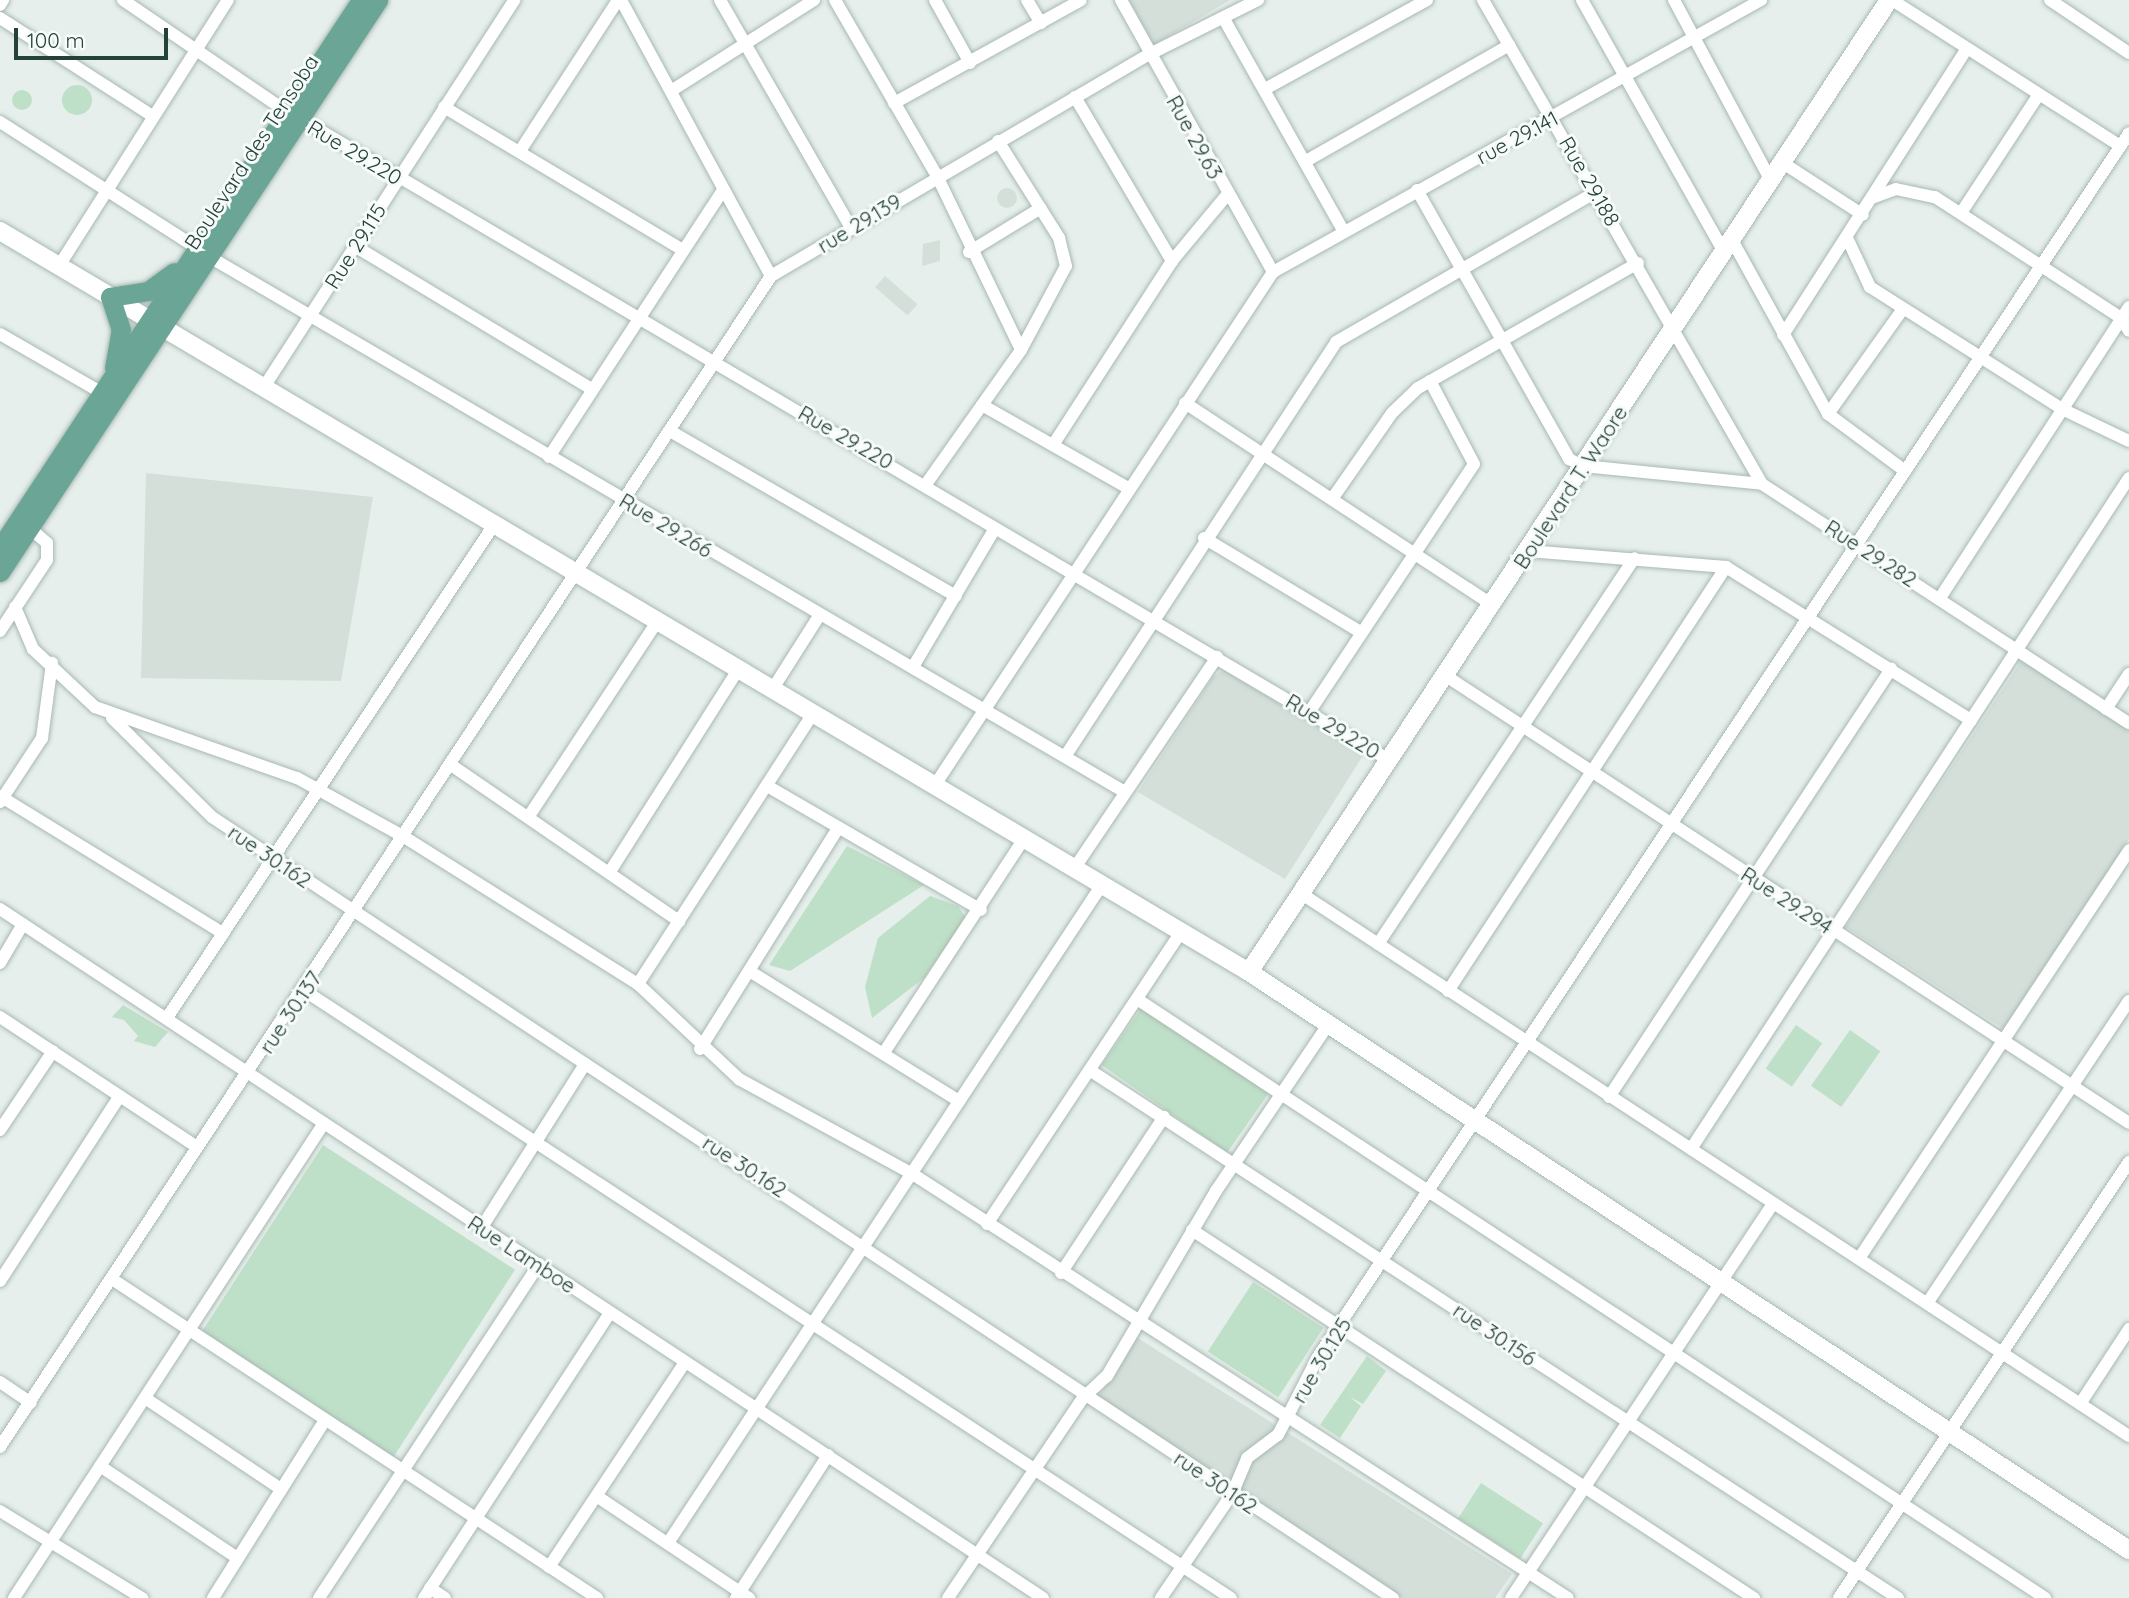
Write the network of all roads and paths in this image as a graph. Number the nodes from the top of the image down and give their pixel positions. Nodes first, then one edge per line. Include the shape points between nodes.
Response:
1 (3, 0) edge
2 (228, 0) edge
3 (361, 0) edge
4 (378, 0) edge
5 (514, 0) edge
6 (620, 0) edge
7 (720, 0) edge
8 (814, 0) edge
9 (835, 0) edge
10 (934, 0) edge
11 (1027, 0) edge
12 (1082, 0) edge
13 (1121, 0) edge
14 (1258, 0) edge
15 (1427, 0) edge
16 (1483, 0) edge
17 (1582, 0) edge
18 (1674, 0) edge
19 (1761, 0) edge
20 (1891, 0) edge
21 (2049, 0) edge
22 (126, 1) edge
23 (0, 5) edge
24 (0, 18) edge
25 (1224, 19) junction
26 (1041, 23) junction
27 (1695, 37) junction
28 (744, 42) junction
29 (1509, 46) junction
30 (195, 48) junction
31 (1966, 50) junction
32 (2129, 53) edge
33 (1150, 54) junction
34 (970, 63) junction
35 (1626, 77) junction
36 (674, 89) junction
37 (1265, 89) junction
38 (2038, 96) junction
39 (1075, 97) junction
40 (894, 103) junction
41 (444, 107) junction
42 (151, 115) junction
43 (293, 115) junction
44 (1553, 118) junction
45 (0, 122) edge
46 (2129, 133) edge
47 (998, 141) junction
48 (2120, 146) junction
49 (520, 151) junction
50 (1306, 161) junction
51 (1783, 163) junction
52 (937, 176) junction
53 (397, 178) junction
54 (1771, 181) junction
55 (104, 188) junction
56 (723, 190) junction
57 (1417, 190) junction
58 (1596, 192) junction
59 (1227, 195) junction
60 (1874, 197) junction
61 (1041, 208) junction
62 (1961, 213) junction
63 (1863, 215) junction
64 (851, 228) junction
65 (1343, 230) junction
66 (0, 231) edge
67 (1848, 240) junction
68 (1728, 246) junction
69 (358, 248) junction
70 (683, 250) junction
71 (202, 252) junction
72 (969, 252) junction
73 (1172, 261) junction
74 (1638, 263) junction
75 (2038, 264) junction
76 (59, 266) junction
77 (184, 266) junction
78 (1462, 268) junction
79 (1273, 272) junction
80 (771, 276) junction
81 (110, 298) junction
82 (1903, 309) junction
83 (2125, 312) edge
84 (309, 317) junction
85 (641, 321) junction
86 (157, 326) junction
87 (1675, 327) junction
88 (2129, 331) edge
89 (1783, 335) junction
90 (1, 337) edge
91 (1500, 338) junction
92 (1021, 350) junction
93 (1978, 358) junction
94 (714, 362) junction
95 (1430, 381) junction
96 (107, 386) junction
97 (264, 387) junction
98 (592, 390) junction
99 (1185, 404) junction
100 (982, 405) junction
101 (2064, 411) junction
102 (1828, 414) junction
103 (670, 431) junction
104 (2129, 441) edge
105 (1053, 445) junction
106 (1260, 453) junction
107 (549, 457) junction
108 (1583, 466) junction
109 (1905, 471) junction
110 (2129, 478) edge
111 (927, 483) junction
112 (1762, 484) junction
113 (1128, 488) junction
114 (1332, 499) junction
115 (626, 502) junction
116 (495, 523) junction
117 (30, 528) junction
118 (995, 530) junction
119 (1204, 538) junction
120 (1859, 545) junction
121 (0, 548) edge
122 (1528, 551) junction
123 (1413, 555) junction
124 (1634, 558) junction
125 (1726, 567) junction
126 (0, 572) edge
127 (576, 573) junction
128 (1073, 573) junction
129 (956, 596) junction
130 (1940, 598) junction
131 (1493, 605) junction
132 (15, 607) junction
133 (819, 615) junction
134 (1151, 615) junction
135 (1809, 616) junction
136 (657, 622) junction
137 (0, 631) edge
138 (1362, 633) junction
139 (2018, 650) junction
140 (1217, 657) junction
141 (52, 663) junction
142 (913, 667) junction
143 (1891, 669) junction
144 (737, 670) junction
145 (2129, 674) edge
146 (1446, 676) junction
147 (772, 690) junction
148 (984, 707) junction
149 (2106, 709) junction
150 (1310, 711) junction
151 (812, 715) junction
152 (112, 717) junction
153 (1971, 720) junction
154 (2129, 723) edge
155 (1524, 726) junction
156 (1066, 755) junction
157 (1389, 760) junction
158 (454, 767) junction
159 (1592, 772) junction
160 (934, 785) junction
161 (769, 788) junction
162 (324, 790) junction
163 (1125, 792) junction
164 (1, 798) edge
165 (528, 816) junction
166 (1672, 826) junction
167 (837, 830) junction
168 (1025, 837) junction
169 (406, 838) junction
170 (2129, 850) edge
171 (277, 860) junction
172 (1074, 869) junction
173 (611, 870) junction
174 (1754, 879) junction
175 (1101, 886) junction
176 (1305, 896) junction
177 (0, 909) edge
178 (981, 910) junction
179 (356, 915) junction
180 (680, 921) junction
181 (23, 924) junction
182 (1832, 929) junction
183 (1181, 932) junction
184 (223, 933) junction
185 (1378, 944) junction
186 (0, 963) edge
187 (751, 972) junction
188 (1249, 972) junction
189 (638, 984) junction
190 (1448, 990) junction
191 (305, 991) junction
192 (1137, 999) junction
193 (2129, 1001) edge
194 (0, 1017) edge
195 (167, 1018) junction
196 (1328, 1025) junction
197 (2002, 1039) junction
198 (1531, 1041) junction
199 (700, 1049) junction
200 (53, 1051) junction
201 (885, 1051) junction
202 (585, 1064) junction
203 (250, 1070) junction
204 (1091, 1071) junction
205 (2075, 1085) junction
206 (1279, 1096) junction
207 (119, 1097) junction
208 (1609, 1097) junction
209 (959, 1101) junction
210 (1164, 1117) junction
211 (1480, 1118) junction
212 (324, 1122) junction
213 (2129, 1123) edge
214 (0, 1129) edge
215 (534, 1144) junction
216 (197, 1147) junction
217 (1691, 1149) junction
218 (1236, 1162) junction
219 (2129, 1162) edge
220 (911, 1173) junction
221 (1429, 1193) junction
222 (1771, 1206) junction
223 (987, 1224) junction
224 (482, 1227) junction
225 (1192, 1230) junction
226 (867, 1246) junction
227 (1860, 1257) junction
228 (1385, 1260) junction
229 (539, 1264) junction
230 (1061, 1273) junction
231 (115, 1281) junction
232 (1725, 1281) junction
233 (0, 1282) edge
234 (1928, 1303) junction
235 (610, 1313) junction
236 (1138, 1322) junction
237 (813, 1327) junction
238 (1338, 1329) junction
239 (2129, 1329) edge
240 (188, 1331) junction
241 (2001, 1351) junction
242 (1673, 1355) junction
243 (684, 1364) junction
244 (0, 1382) edge
245 (145, 1398) junction
246 (1083, 1398) junction
247 (31, 1403) junction
248 (2080, 1404) junction
249 (754, 1407) junction
250 (325, 1420) junction
251 (1287, 1420) junction
252 (1628, 1422) junction
253 (1951, 1432) junction
254 (2129, 1436) edge
255 (0, 1447) edge
256 (828, 1455) junction
257 (100, 1466) junction
258 (402, 1471) junction
259 (1032, 1472) junction
260 (1584, 1485) junction
261 (281, 1489) junction
262 (1232, 1494) junction
263 (598, 1497) junction
264 (1905, 1505) junction
265 (0, 1511) edge
266 (477, 1519) junction
267 (50, 1542) junction
268 (667, 1544) junction
269 (2129, 1549) edge
270 (977, 1554) junction
271 (236, 1557) junction
272 (1182, 1565) junction
273 (549, 1567) junction
274 (1858, 1571) junction
275 (1528, 1572) junction
276 (427, 1593) edge
277 (741, 1596) edge
278 (14, 1598) edge
279 (142, 1598) edge
280 (213, 1598) edge
281 (319, 1598) edge
282 (445, 1598) edge
283 (597, 1598) edge
284 (948, 1598) edge
285 (1043, 1598) edge
286 (1161, 1598) edge
287 (1231, 1598) edge
288 (1393, 1598) edge
289 (1511, 1598) edge
290 (1568, 1598) edge
291 (1754, 1598) edge
292 (1839, 1598) edge
293 (1898, 1598) edge
294 (2045, 1598) edge

1 - 23 street
2 - 30 street
3 - 43 main road, Boulevard des Tensoba
4 - 43 main road, Boulevard des Tensoba
5 - 41 street, Rue 29.115
6 - 36 street
6 - 49 street
7 - 28 street
8 - 28 street
9 - 40 street
10 - 34 street
11 - 26 street
12 - 26 street
13 - 33 street, Rue 29.63
14 - 25 street, rue 29.139
15 - 37 street
16 - 29 street, Rue 29.188
17 - 35 street
18 - 27 street
19 - 27 street, rue 29.141
20 - 31 street
20 - 51 street, Boulevard T. Waore
21 - 32 street
22 - 30 street, Rue 29.220
24 - 42 street
25 - 33 street, rue 29.139
25 - 37 street
26 - 34 street
27 - 35 street, rue 29.141
27 - 54 street
28 - 36 street
28 - 64 street
29 - 44 street, Rue 29.188
29 - 50 street
30 - 42 street
30 - 43 street, Rue 29.220
31 - 38 street
31 - 60 street
33 - 39 street, rue 29.139
33 - 59 street, Rue 29.63
34 - 40 street
35 - 44 street, rue 29.141
35 - 68 street
36 - 56 street
37 - 50 street
38 - 48 street
38 - 62 street
39 - 47 street, rue 29.139
39 - 73 street
40 - 52 street
41 - 49 street
41 - 53 street, Rue 29.115
42 - 55 street
43 - 53 street, Rue 29.220
43 - 71 main road, Boulevard des Tensoba
44 - 57 street, rue 29.141
44 - 58 street, Rue 29.188
45 - 55 street, Rue 29.266
46 - 48 street, rue 30.125
47 - 52 street, rue 29.139
47 - 61 street
48 - 75 street, rue 30.125
49 - 70 street
50 - 65 street
51 - 54 street, Boulevard T. Waore
51 - 63 street
52 - 64 street, rue 29.139
52 - 72 street
53 - 69 street, Rue 29.115
53 - 85 street, Rue 29.220
54 - 68 street, Boulevard T. Waore
55 - 71 street, Rue 29.266
55 - 76 street
56 - 70 street
56 - 80 street
57 - 65 street, rue 29.141
57 - 78 street
58 - 74 street, Rue 29.188
58 - 78 street
59 - 73 street
59 - 79 street, Rue 29.63
60 - 62 street via 1913,190
60 - 63 street
61 - 72 street
61 - 92 street via 1066,266
62 - 75 street
63 - 67 street
64 - 80 street, rue 29.139
65 - 79 street, rue 29.141
66 - 76 street
67 - 82 street via 1870,287
67 - 89 street
68 - 87 street, Boulevard T. Waore
68 - 89 street
69 - 84 street, Rue 29.115
69 - 98 street
70 - 85 street
71 - 77 main road, Boulevard des Tensoba
71 - 84 street, Rue 29.266
71 - 86 main road, Boulevard des Tensoba
72 - 92 street
73 - 105 street
74 - 87 street, Rue 29.188
74 - 91 street
75 - 83 street
75 - 93 street, rue 30.125
76 - 81 street
77 - 81 main road via 148,291
77 - 86 main road, Boulevard des Tensoba
78 - 91 street
78 - 106 street via 1336,342
79 - 99 street
80 - 94 street, rue 29.139
81 - 86 street
81 - 96 main road via 121,330
82 - 93 street
82 - 102 street
83 - 88 street
83 - 101 street
84 - 97 street, Rue 29.115
84 - 107 street, Rue 29.266
85 - 94 street, Rue 29.220
85 - 98 street
86 - 96 main road
86 - 97 street
86 - 117 main road
87 - 108 street, Boulevard T. Waore
87 - 112 street, Rue 29.188
89 - 102 street
90 - 96 street
91 - 95 street
91 - 108 street via 1562,453
92 - 100 street
93 - 101 street
93 - 109 street, rue 30.125
94 - 103 street, rue 29.139
94 - 111 street, Rue 29.220
95 - 114 street via 1392,413
95 - 123 street via 1474,461
96 - 121 main road
97 - 116 street
98 - 107 street
99 - 106 street
99 - 113 street
100 - 105 street
100 - 111 street
101 - 104 street
101 - 130 street
102 - 109 street
103 - 115 street, rue 29.139
103 - 129 street
105 - 113 street
106 - 114 street
106 - 119 street
107 - 115 street, Rue 29.266
108 - 112 street, Rue 29.282
108 - 122 street, Boulevard T. Waore
109 - 120 street, rue 30.125
110 - 139 street
111 - 118 street, Rue 29.220
112 - 120 street, Rue 29.282
113 - 128 street
114 - 123 street
115 - 127 street, rue 29.139
115 - 133 street, Rue 29.266
116 - 127 street
116 - 162 street
117 - 126 main road
117 - 132 street via 47,543 47,560
118 - 128 street, Rue 29.220
118 - 129 street
119 - 134 street
119 - 138 street
120 - 130 street, Rue 29.282
120 - 135 street, rue 30.125
122 - 124 street
122 - 131 street, Boulevard T. Waore
123 - 131 street
123 - 138 street
124 - 125 street
124 - 155 street
125 - 135 street
125 - 159 street
127 - 136 street
127 - 158 street, rue 30.137
128 - 134 street, Rue 29.220
128 - 148 street
129 - 142 street
130 - 139 street, Rue 29.282
131 - 146 street, Boulevard T. Waore
132 - 137 street
132 - 141 street via 22,634
133 - 142 street, Rue 29.266
133 - 147 street
134 - 140 street, Rue 29.220
134 - 156 street
135 - 143 street
135 - 166 street, rue 30.125
136 - 144 street
136 - 165 street
138 - 150 street
139 - 149 street, Rue 29.282
139 - 153 street
140 - 150 street, Rue 29.220
140 - 163 street
141 - 152 street via 75,692
141 - 164 street via 42,738
142 - 148 street, Rue 29.266
143 - 153 street
143 - 174 street
144 - 147 street
144 - 173 street
145 - 149 street
146 - 155 street, Rue 29.294
146 - 157 street, Boulevard T. Waore
147 - 151 street
148 - 156 street, Rue 29.266
148 - 160 street
149 - 154 street, Rue 29.282
150 - 157 street, Rue 29.220
151 - 160 street
151 - 161 street
152 - 162 street
152 - 171 street, rue 30.162 via 184,793
153 - 182 street
155 - 159 street, Rue 29.294
155 - 185 street
156 - 163 street, Rue 29.266
157 - 176 street, Boulevard T. Waore
158 - 165 street
158 - 169 street, rue 30.137
159 - 166 street, Rue 29.294
159 - 190 street
160 - 168 street
161 - 167 street
161 - 180 street
162 - 169 street
162 - 171 street
163 - 172 street
164 - 184 street
165 - 173 street
166 - 174 street, Rue 29.294
166 - 198 street, rue 30.125
167 - 178 street
167 - 187 street
168 - 172 street
168 - 178 street
169 - 179 street, rue 30.137
169 - 189 street
170 - 197 street
171 - 179 street, rue 30.162
171 - 184 street
172 - 175 street
173 - 180 street
174 - 182 street, Rue 29.294
174 - 208 street
175 - 183 street
175 - 209 street
176 - 185 street
176 - 188 street, Boulevard T. Waore
177 - 181 street, Rue Lamboe
178 - 201 street
179 - 191 street, rue 30.137
179 - 202 street, rue 30.162
180 - 189 street
181 - 186 street
181 - 195 street, Rue Lamboe
182 - 197 street, Rue 29.294
182 - 217 street
183 - 188 street
183 - 192 street
184 - 195 street
185 - 190 street
187 - 199 street
187 - 201 street
188 - 196 street
189 - 199 street
190 - 198 street
191 - 203 street, rue 30.137
191 - 215 street
192 - 204 street
192 - 206 street
193 - 205 street
194 - 200 street
195 - 203 street, Rue Lamboe
196 - 206 street
196 - 211 street
197 - 205 street, Rue 29.294
197 - 227 street
198 - 208 street
198 - 211 street, rue 30.125
199 - 220 street via 739,1079
200 - 207 street
200 - 214 street
201 - 209 street
202 - 215 street
202 - 226 street, rue 30.162
203 - 212 street, Rue Lamboe
203 - 216 street, rue 30.137
204 - 210 street, rue 30.156
204 - 223 street
205 - 213 street, Rue 29.294
205 - 234 street
206 - 218 street
206 - 221 street
207 - 216 street
207 - 233 street
208 - 217 street
209 - 220 street
210 - 218 street, rue 30.156
210 - 230 street
211 - 221 street, rue 30.125
211 - 232 street
212 - 224 street, Rue Lamboe
212 - 240 street
215 - 224 street
215 - 237 street
216 - 231 street, rue 30.137
217 - 222 street
218 - 225 street
218 - 228 street, rue 30.156
219 - 241 street
220 - 223 street
220 - 226 street
221 - 228 street, rue 30.125
221 - 242 street
222 - 227 street
222 - 232 street
223 - 230 street
224 - 229 street, Rue Lamboe
225 - 236 street
225 - 238 street
226 - 237 street
226 - 246 street, rue 30.162
227 - 234 street
228 - 238 street, rue 30.125
228 - 252 street, rue 30.156
229 - 235 street, Rue Lamboe
229 - 258 street
230 - 236 street
231 - 240 street
231 - 247 street, rue 30.137
232 - 242 street
232 - 253 street
234 - 241 street
235 - 243 street, Rue Lamboe
235 - 266 street
236 - 246 street via 1107,1376
236 - 251 street
237 - 249 street
237 - 259 street
238 - 251 street, rue 30.125
238 - 260 street
239 - 248 street
240 - 245 street
240 - 250 street
241 - 248 street
241 - 253 street
242 - 252 street
242 - 264 street
243 - 249 street, Rue Lamboe
243 - 263 street
244 - 247 street
245 - 257 street
245 - 261 street
246 - 259 street
246 - 262 street, rue 30.162
247 - 255 street, rue 30.137
248 - 254 street
249 - 256 street, Rue Lamboe
249 - 268 street
250 - 258 street
250 - 261 street
251 - 262 street, rue 30.125 via 1247,1458
251 - 275 street
252 - 260 street
252 - 274 street, rue 30.156
253 - 264 street
253 - 269 street
256 - 270 street, Rue Lamboe
256 - 277 street
257 - 267 street
257 - 271 street
258 - 266 street
258 - 281 street
259 - 270 street
259 - 272 street
260 - 275 street
260 - 291 street
261 - 271 street
262 - 272 street, rue 30.125
262 - 288 street, rue 30.162
263 - 268 street
263 - 273 street
264 - 274 street
264 - 294 street
265 - 267 street
266 - 273 street
266 - 276 street
267 - 278 street
267 - 279 street
268 - 277 street
270 - 284 street
270 - 285 street, Rue Lamboe
271 - 280 street
272 - 286 street, rue 30.125
272 - 287 street
273 - 283 street
274 - 292 street
274 - 293 street, rue 30.156
275 - 289 street
275 - 290 street
276 - 282 street

